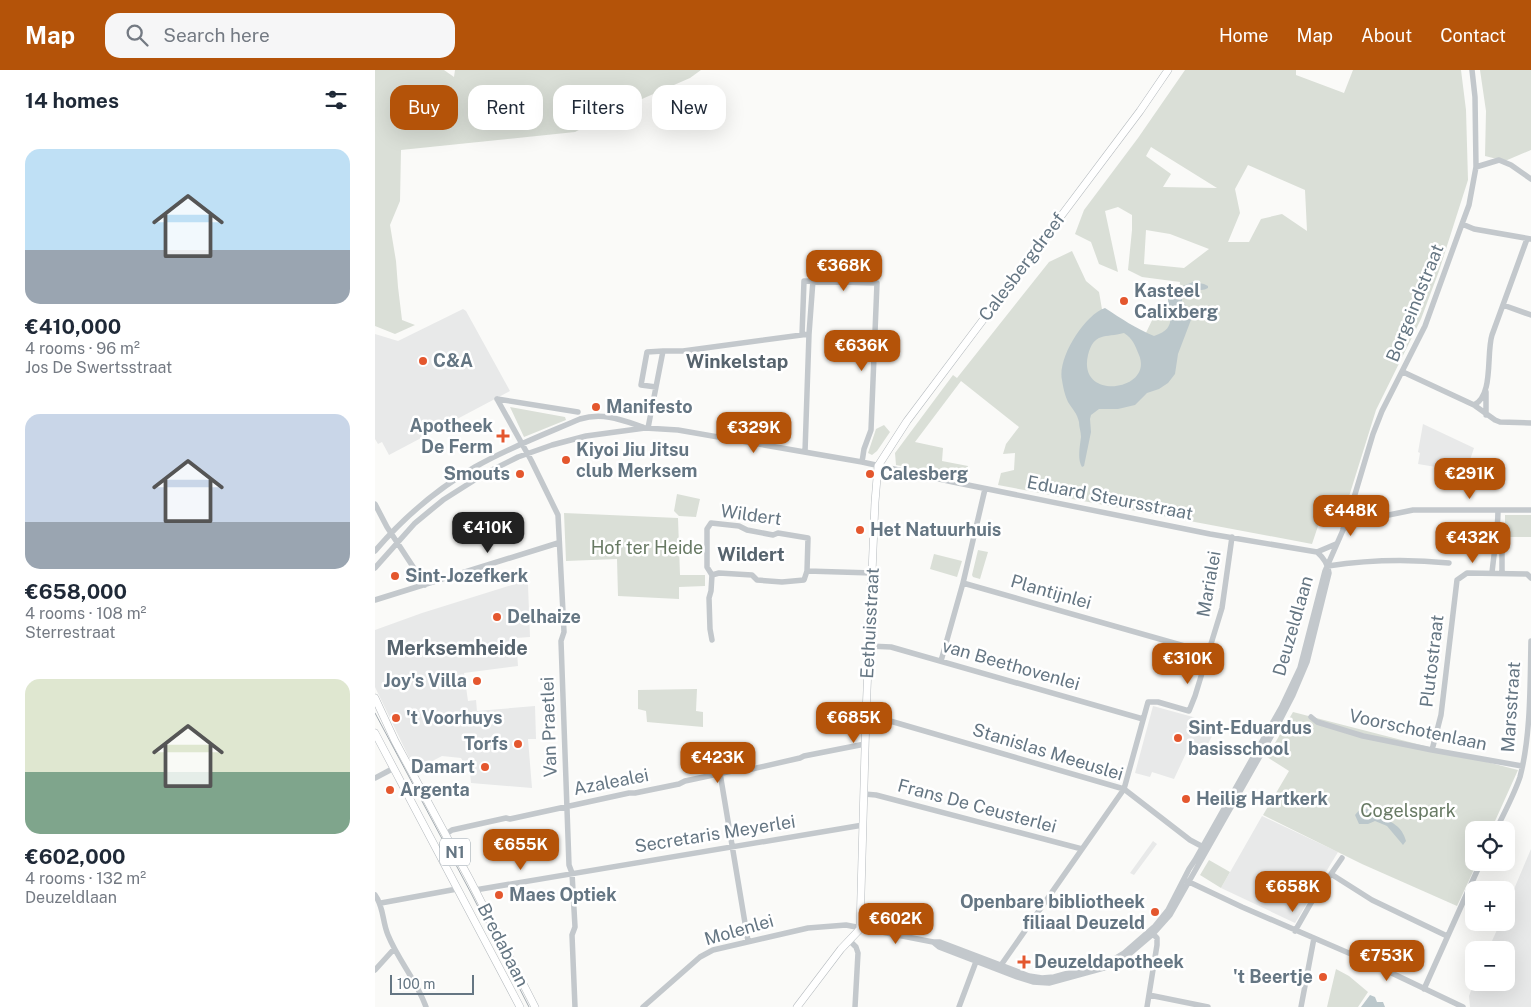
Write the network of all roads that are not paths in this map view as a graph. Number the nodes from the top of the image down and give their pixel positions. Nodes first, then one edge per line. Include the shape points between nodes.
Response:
1 (1168, 70) edge
2 (1472, 70) edge
3 (1476, 166) junction
4 (1531, 179) edge
5 (1463, 224) junction
6 (1529, 239) edge
7 (813, 280) junction
8 (1503, 305) junction
9 (1531, 315) edge
10 (809, 334) junction
11 (802, 335) junction
12 (663, 351) junction
13 (1403, 372) junction
14 (656, 387) junction
15 (1486, 390) junction
16 (1474, 405) junction
17 (578, 412) dead end
18 (1486, 415) junction
19 (1531, 423) edge
20 (647, 428) junction
21 (522, 445) junction
22 (805, 452) junction
23 (527, 454) junction
24 (862, 462) junction
25 (878, 466) junction
26 (985, 489) junction
27 (375, 504) edge
28 (1350, 510) junction
29 (1497, 510) junction
30 (1531, 510) edge
31 (1364, 520) junction
32 (1343, 529) junction
33 (391, 533) junction
34 (1232, 537) junction
35 (1497, 537) junction
36 (397, 543) junction
37 (558, 543) junction
38 (1336, 544) junction
39 (375, 551) edge
40 (1317, 552) junction
41 (1449, 563) dead end
42 (1328, 566) junction
43 (375, 568) edge
44 (807, 571) junction
45 (872, 573) junction
46 (1492, 573) junction
47 (1502, 573) junction
48 (712, 575) junction
49 (1531, 578) edge
50 (963, 583) junction
51 (425, 585) junction
52 (375, 600) edge
53 (712, 640) dead end
54 (1531, 641) edge
55 (869, 646) junction
56 (1209, 653) junction
57 (941, 661) junction
58 (375, 698) edge
59 (866, 714) junction
60 (1311, 716) dead end
61 (1143, 719) junction
62 (375, 733) edge
63 (865, 744) junction
64 (1433, 750) junction
65 (1522, 766) junction
66 (394, 768) junction
67 (720, 773) junction
68 (375, 778) edge
69 (1125, 789) junction
70 (863, 794) junction
71 (567, 806) junction
72 (1500, 821) edge
73 (863, 825) junction
74 (446, 834) junction
75 (732, 846) junction
76 (1205, 848) junction
77 (1082, 849) junction
78 (1342, 858) dead end
79 (1477, 871) edge
80 (572, 873) junction
81 (1331, 874) junction
82 (1186, 880) junction
83 (457, 889) junction
84 (475, 890) junction
85 (375, 895) edge
86 (381, 903) junction
87 (860, 929) junction
88 (1295, 931) junction
89 (1151, 932) junction
90 (1447, 936) junction
91 (1314, 938) junction
92 (849, 940) junction
93 (748, 941) junction
94 (394, 950) junction
95 (977, 959) junction
96 (999, 968) junction
97 (375, 970) edge
98 (1424, 989) junction
99 (1149, 995) junction
100 (425, 1005) edge
101 (520, 1007) edge
102 (535, 1007) edge
103 (575, 1007) edge
104 (643, 1007) edge
105 (797, 1007) edge
106 (855, 1007) edge
107 (959, 1007) edge
108 (1147, 1007) edge
109 (1208, 1007) edge
110 (1301, 1007) edge
111 (1462, 1007) edge

1 - 25 main road, Calesbergdreef via 1141,112 907,421
2 - 3 street, Borgeindstraat
3 - 4 street via 1499,160
3 - 5 street, Borgeindstraat
5 - 6 street
5 - 13 street, Borgeindstraat via 1434,304
6 - 8 street
7 - 10 street
7 - 11 street via 804,281
7 - 24 street via 877,283 871,430
8 - 9 street
8 - 15 street via 1490,343
10 - 11 street
10 - 22 street
11 - 12 street
12 - 14 street
12 - 14 street via 647,352 641,385
13 - 16 street
13 - 28 street, Borgeindstraat via 1373,434
14 - 20 street
15 - 16 street via 1480,402
15 - 18 street
16 - 18 street
17 - 21 street via 497,399
18 - 19 street via 1500,422
20 - 21 street via 599,415 590,416
20 - 22 street via 678,430
20 - 23 street via 586,436
21 - 23 street, Van Praetlei
21 - 33 street via 449,483
22 - 24 street
23 - 36 street via 467,484 415,523
23 - 37 street, Van Praetlei via 558,515
24 - 25 street
25 - 26 street, Eduard Steursstraat
25 - 45 main road, Eethuisstraat
26 - 34 street, Eduard Steursstraat
26 - 50 street
27 - 33 street
28 - 31 street
28 - 32 street, Borgeindstraat
29 - 30 street
29 - 31 street via 1413,510
29 - 35 street
31 - 32 street
32 - 38 street, Borgeindstraat
33 - 36 street
33 - 39 street
34 - 40 street, Eduard Steursstraat
34 - 56 street, Marialei via 1223,608
35 - 46 street
35 - 47 street via 1502,550
36 - 43 street
36 - 51 street
37 - 51 street
37 - 71 street, Van Praetlei via 563,596 564,632 561,642
38 - 40 street
38 - 42 street, Borgeindstraat
40 - 42 street, Deuzeldlaan
41 - 42 street, Deuzeldlaan via 1421,560
42 - 76 street, Deuzeldlaan via 1307,662 1289,702
44 - 45 street
44 - 48 street via 804,580 782,582 757,580 752,575
44 - 48 street, Wildert via 808,538 711,523 707,529 707,567
45 - 55 main road, Eethuisstraat
46 - 47 street
46 - 64 street, Plutostraat via 1467,573 1457,580 1441,715
47 - 49 street via 1527,574
48 - 53 street, Wildert via 709,598
50 - 56 street, Plantijnlei
50 - 57 street
51 - 52 street
54 - 65 street, Marsstraat via 1528,722
55 - 57 street, van Beethovenlei via 891,647
55 - 59 main road, Eethuisstraat
56 - 61 street, Marialei via 1189,711 1148,702
57 - 61 street, van Beethovenlei
58 - 74 main road, Bredabaan / N1 via 395,742
59 - 63 main road, Eethuisstraat
59 - 69 street, Stanislas Meeuslei
60 - 64 street, Voorschotenlaan via 1317,722 1363,736
61 - 69 street, Marialei
62 - 66 main road, Bredabaan / N1
63 - 67 street, Azalealei
63 - 70 main road, Eethuisstraat
64 - 65 street, Voorschotenlaan
65 - 72 street, Marsstraat
66 - 68 street
66 - 83 main road, Bredabaan / N1
67 - 71 street, Azalealei
67 - 75 street
69 - 76 street, Stanislas Meeuslei
69 - 77 street
70 - 73 main road, Eethuisstraat
70 - 77 street, Frans De Ceusterlei
71 - 74 street, Azalealei via 451,830
71 - 80 street, Van Praetlei
73 - 75 street, Secretaris Meyerlei
73 - 87 main road, Eethuisstraat
74 - 84 main road, Bredabaan / N1
75 - 80 street, Secretaris Meyerlei
75 - 93 street
76 - 82 street, Deuzeldlaan
77 - 96 street
78 - 81 street
79 - 90 street
80 - 84 street, Secretaris Meyerlei
80 - 103 street, Van Praetlei
81 - 88 street
81 - 90 street via 1372,900
82 - 88 street
82 - 89 street, Deuzeldlaan via 1170,915
83 - 86 street
83 - 101 main road, Bredabaan / N1
84 - 102 main road, Bredabaan / N1
85 - 86 street
86 - 94 street
87 - 92 main road
87 - 93 street, Molenlei via 846,925 808,928
87 - 95 street, Deuzeldlaan via 940,942
88 - 91 street
89 - 96 street, Deuzeldlaan via 1127,957 1111,966 1049,983 1033,982
89 - 99 street via 1157,938 1157,945
90 - 98 street
91 - 98 street
91 - 110 street
92 - 105 main road
92 - 106 street via 858,953
93 - 104 street, Molenlei via 700,956
94 - 97 street
94 - 100 street
95 - 96 street, Deuzeldlaan
95 - 107 street
98 - 111 street
99 - 108 street
99 - 109 street

